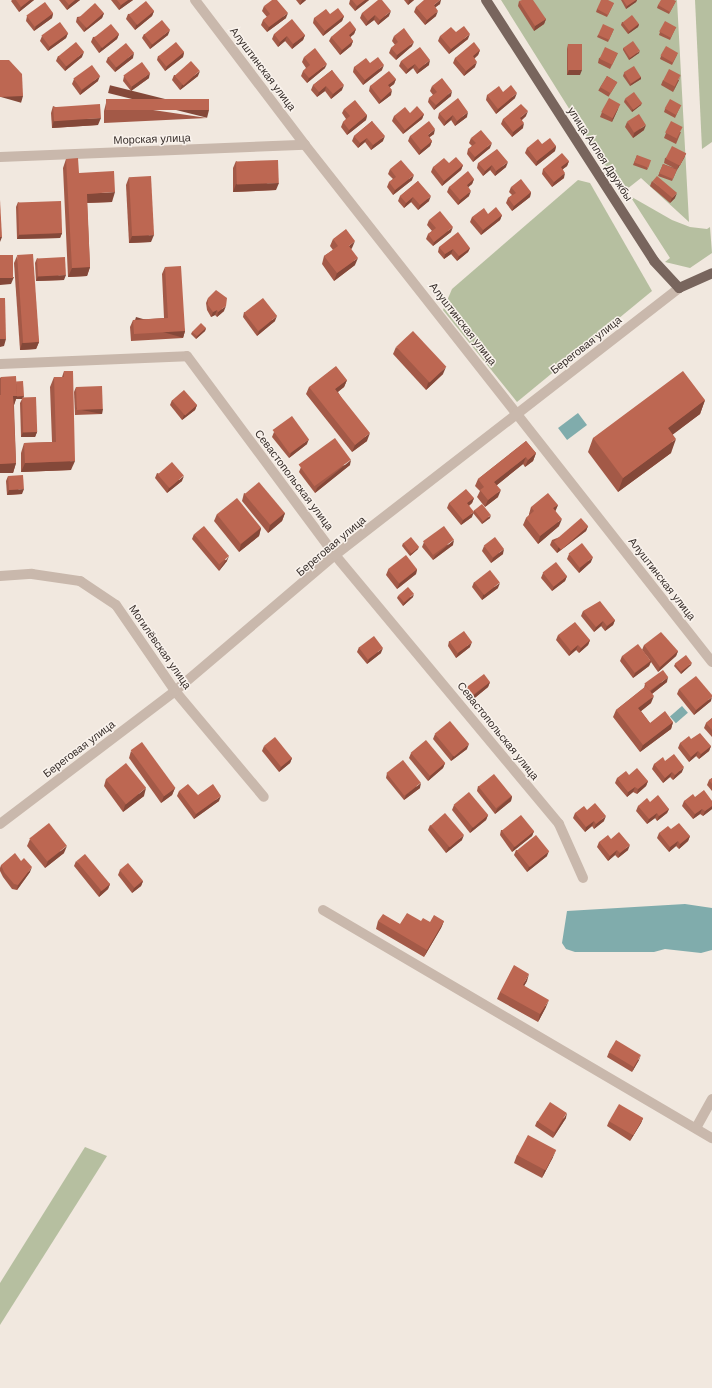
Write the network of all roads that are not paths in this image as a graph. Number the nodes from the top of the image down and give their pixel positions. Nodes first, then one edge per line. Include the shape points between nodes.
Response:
1 (195, 0) edge
2 (486, 0) edge
3 (305, 145) junction
4 (0, 157) edge
5 (712, 274) edge
6 (679, 288) junction
7 (0, 364) edge
8 (518, 413) junction
9 (336, 555) junction
10 (0, 576) edge
11 (712, 662) edge
12 (175, 691) junction
13 (264, 797) dead end
14 (0, 824) edge
15 (583, 878) dead end
16 (323, 910) dead end
17 (712, 1098) edge
18 (696, 1128) junction
19 (712, 1138) edge

1 - 3 street, Алуштинская улица
2 - 6 main road, улица Аллея Дружбы via 654,261
3 - 4 street, Морская улица
3 - 8 street, Алуштинская улица
5 - 6 main road
6 - 8 street, Береговая улица
7 - 9 street, Севастопольская улица via 187,356
8 - 9 street, Береговая улица
8 - 11 street, Алуштинская улица
9 - 12 street, Береговая улица
9 - 15 street, Севастопольская улица via 559,824
10 - 12 street, Могилёвская улица via 32,574 80,581 116,604
12 - 13 street, Могилёвская улица
12 - 14 street, Береговая улица
16 - 18 street
17 - 18 street
18 - 19 street

